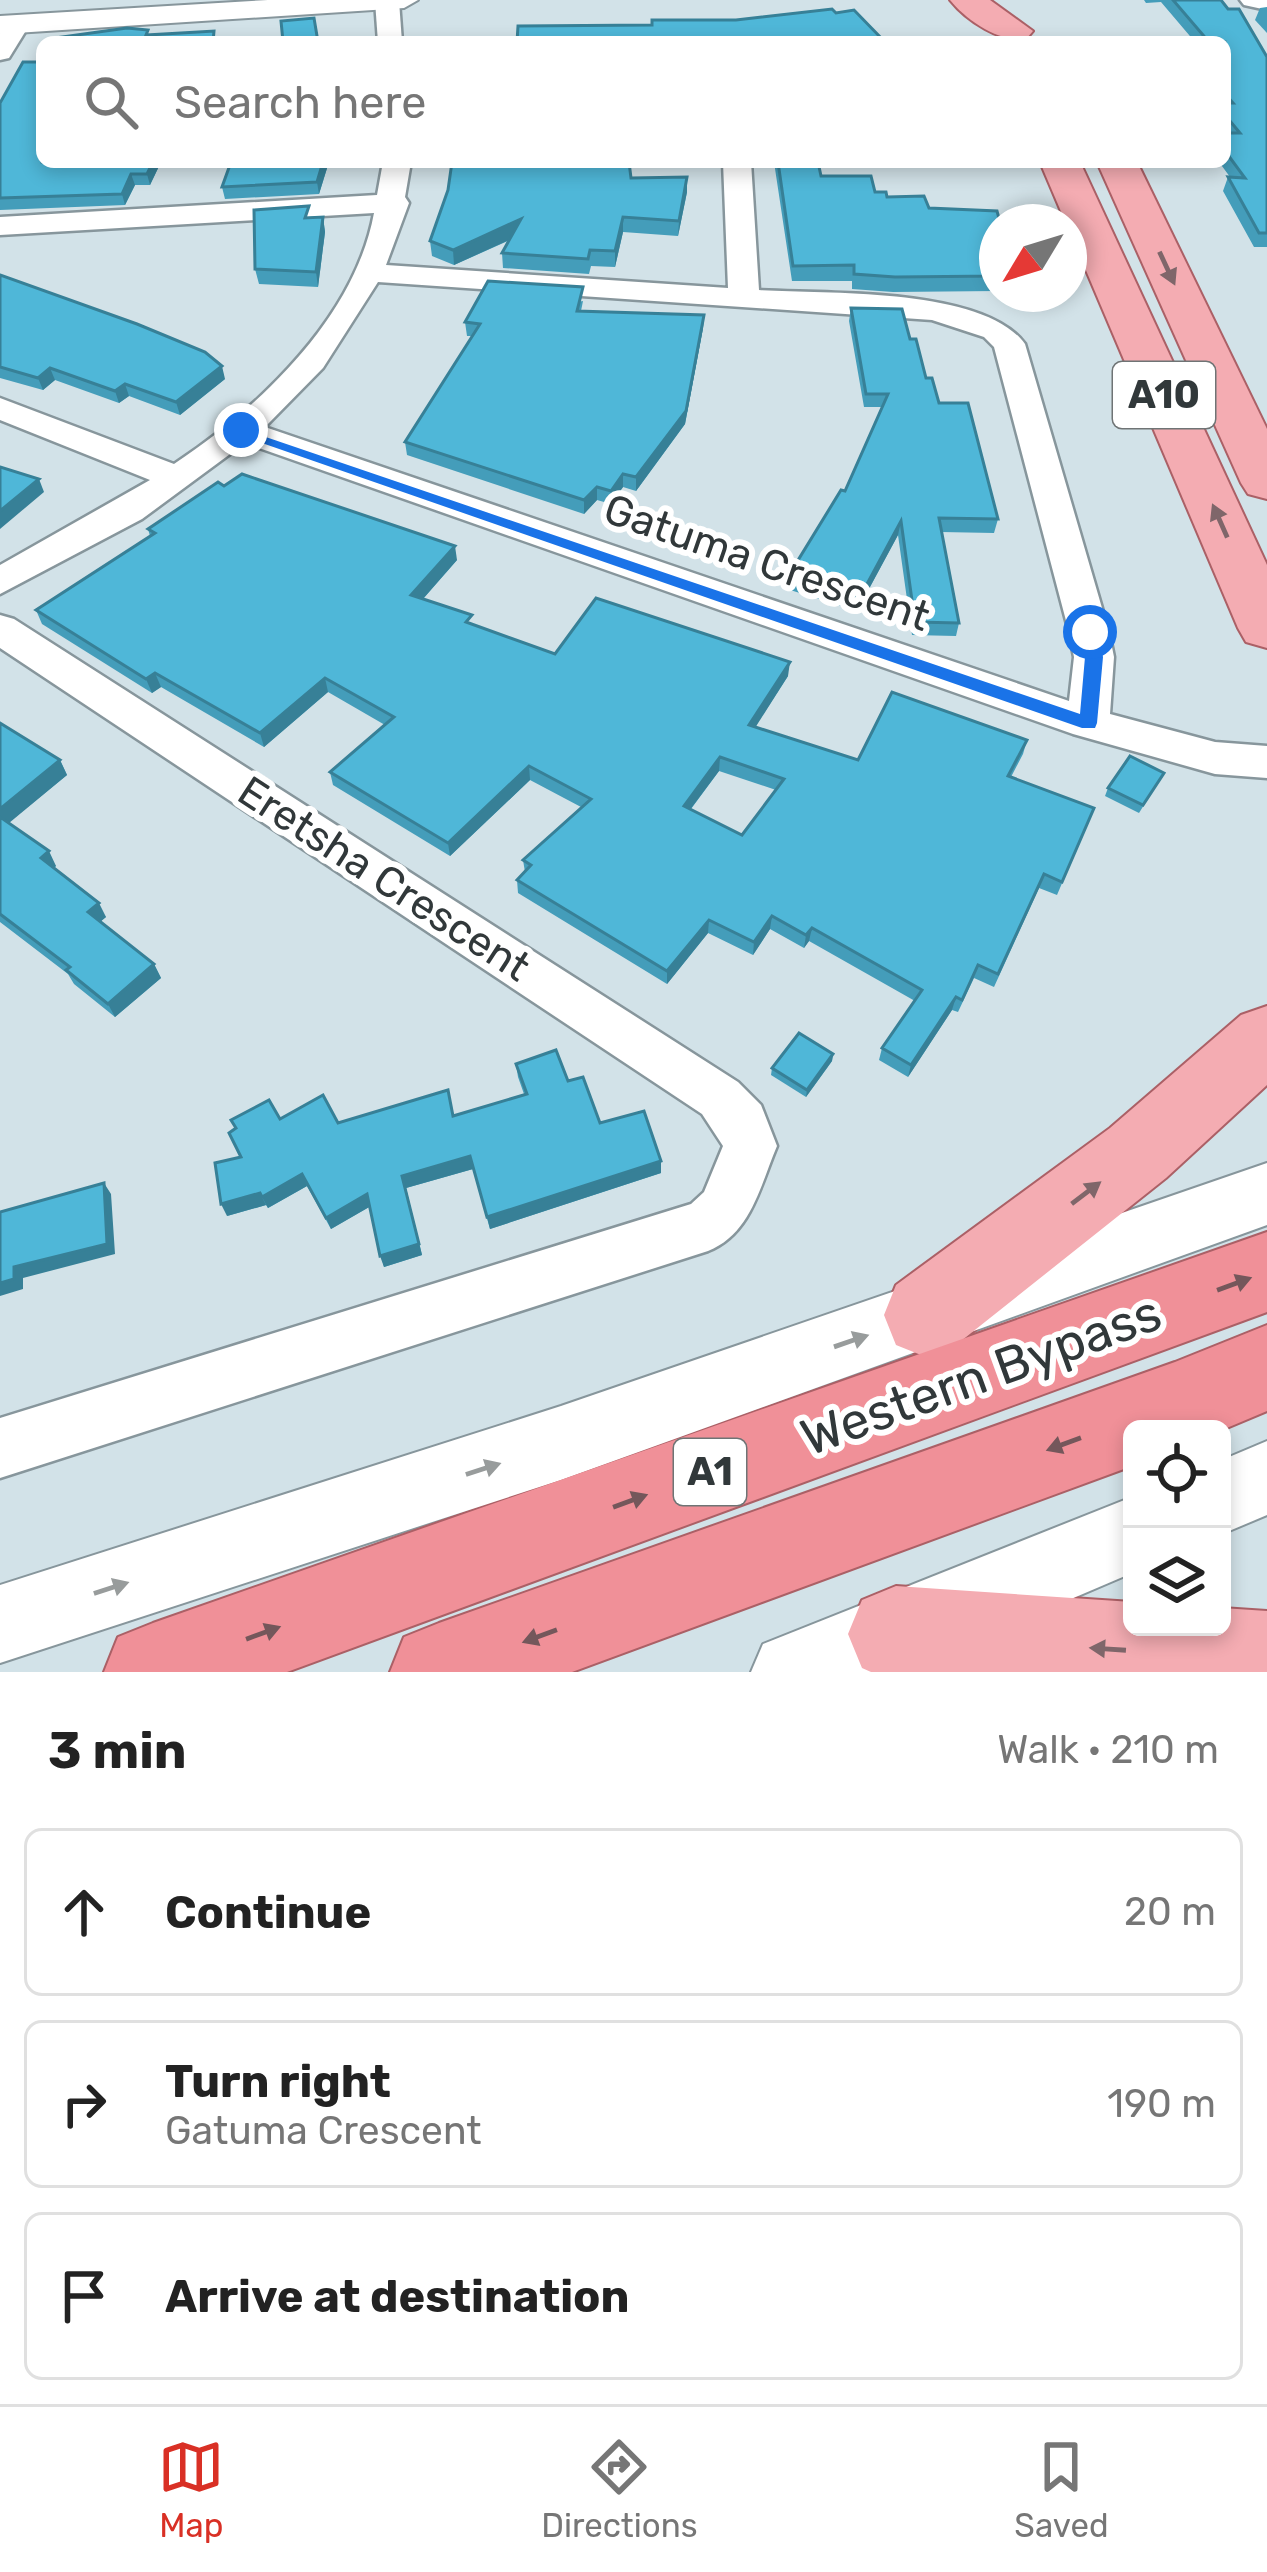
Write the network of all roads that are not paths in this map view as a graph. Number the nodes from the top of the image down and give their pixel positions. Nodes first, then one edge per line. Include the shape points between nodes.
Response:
1 (404, 0) edge
2 (967, 0) edge
3 (1253, 0) edge
4 (387, 1) edge
5 (1267, 3) edge
6 (1011, 24) edge
7 (9, 25) edge
8 (390, 36) edge
9 (0, 53) edge
10 (397, 168) edge
11 (737, 168) edge
12 (1063, 168) edge
13 (1120, 168) edge
14 (395, 203) junction
15 (0, 226) edge
16 (373, 273) junction
17 (744, 300) junction
18 (0, 407) edge
19 (241, 430) junction
20 (176, 478) junction
21 (1267, 483) edge
22 (0, 580) edge
23 (1267, 628) edge
24 (0, 629) edge
25 (1088, 723) junction
26 (1267, 762) edge
27 (1267, 1038) edge
28 (1255, 1223) edge
29 (926, 1315) junction
30 (1267, 1367) edge
31 (0, 1448) edge
32 (1267, 1478) edge
33 (1231, 1493) edge
34 (1123, 1539) edge
35 (0, 1624) edge
36 (896, 1634) junction
37 (1267, 1660) edge
38 (152, 1672) edge
39 (439, 1672) edge
40 (791, 1672) edge

1 - 4 street
2 - 6 main road
3 - 5 street
4 - 7 street
4 - 8 street
7 - 9 street
10 - 14 street
11 - 17 street
23 -> 12 main road, A10
13 -> 21 main road, A10
14 - 15 street
14 - 16 street
16 - 17 street
16 - 19 street via 315,355
17 - 25 street via 935,311 995,330 1009,344 1090,632
18 - 20 street
19 - 20 street
19 - 25 street, Gatuma Crescent
20 - 22 street
24 - 31 street, Eretsha Crescent via 720,1098 750,1146 723,1210 708,1225
25 - 26 street, Gatuma Crescent via 1215,758
29 -> 27 main road via 1138,1153
28 - 29 street
38 -> 28 highway, Western Bypass / A1
35 -> 29 street
30 -> 39 highway, Western Bypass / A1
32 - 33 street
34 - 36 street
37 -> 36 main road
36 - 40 street

